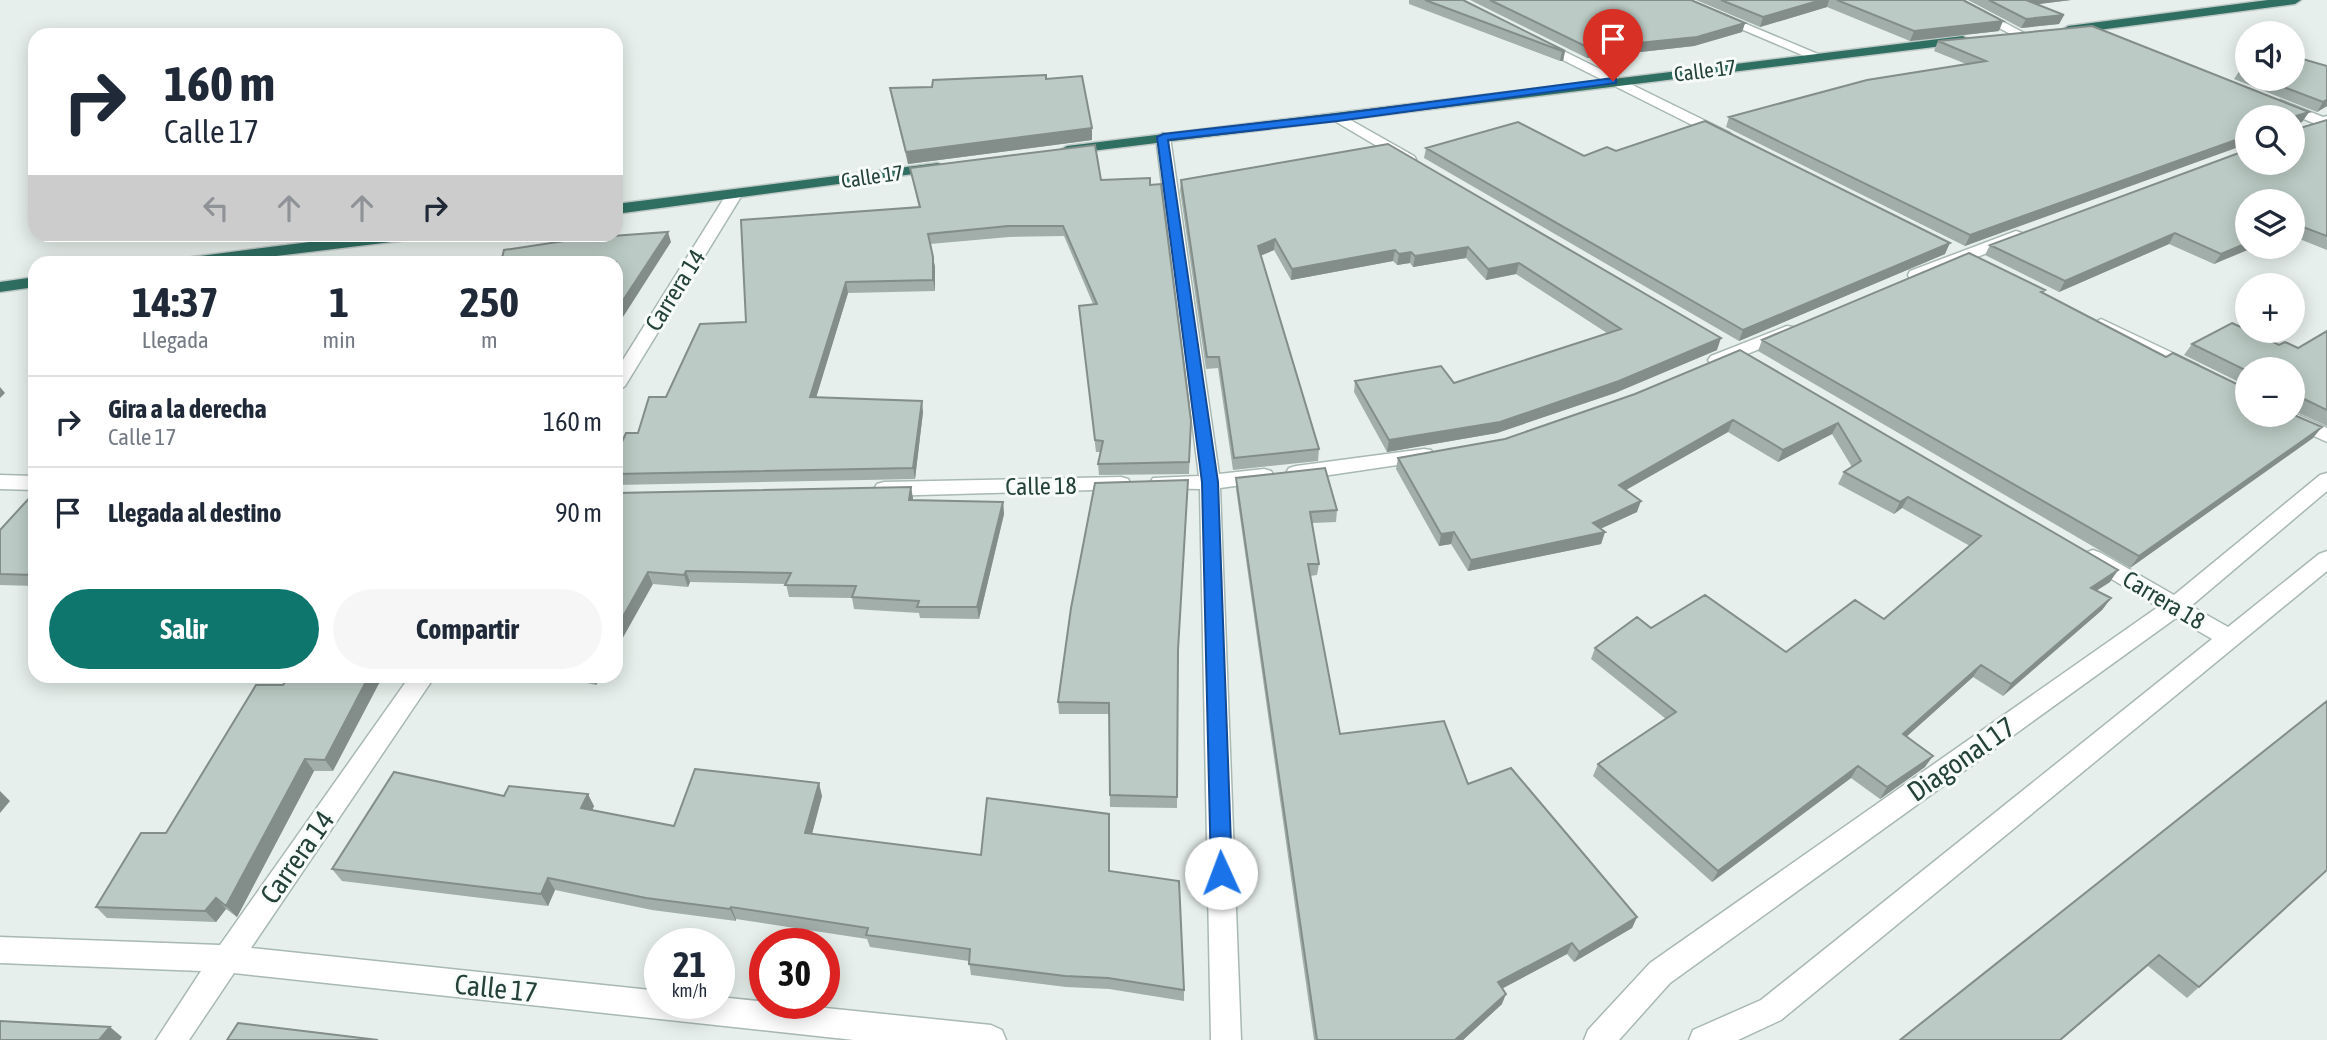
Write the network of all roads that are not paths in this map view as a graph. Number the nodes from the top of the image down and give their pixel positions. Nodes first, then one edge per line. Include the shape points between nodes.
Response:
1 (1679, 0) edge
2 (1953, 0) edge
3 (2295, 0) edge
4 (2089, 29) junction
5 (2034, 33) junction
6 (1528, 37) edge
7 (2115, 39) edge
8 (1819, 57) junction
9 (1613, 81) junction
10 (2271, 101) edge
11 (1338, 117) junction
12 (2325, 121) edge
13 (2305, 128) edge
14 (1163, 137) junction
15 (1734, 141) edge
16 (1052, 152) edge
17 (955, 165) edge
18 (1420, 166) edge
19 (734, 195) junction
20 (623, 208) edge
21 (2028, 231) edge
22 (352, 242) edge
23 (1940, 243) edge
24 (1964, 255) junction
25 (240, 256) edge
26 (1989, 267) edge
27 (1901, 282) edge
28 (28, 283) edge
29 (0, 287) edge
30 (2087, 317) edge
31 (1800, 325) edge
32 (1713, 338) edge
33 (1737, 352) junction
34 (1760, 366) edge
35 (1699, 368) edge
36 (623, 375) edge
37 (2210, 378) edge
38 (2305, 425) edge
39 (2327, 436) edge
40 (1437, 453) edge
41 (2327, 480) edge
42 (0, 482) edge
43 (1210, 482) junction
44 (28, 483) edge
45 (865, 490) edge
46 (2081, 551) edge
47 (2327, 558) edge
48 (2176, 606) junction
49 (2228, 638) junction
50 (419, 683) edge
51 (0, 950) edge
52 (226, 959) junction
53 (171, 1040) edge
54 (991, 1040) edge
55 (1226, 1040) edge
56 (1599, 1040) edge
57 (1704, 1040) edge

1 - 8 street
2 - 5 street
3 - 4 highway, Calle 17
4 - 5 highway, Calle 17
4 - 7 street
5 - 8 highway, Calle 17
6 - 9 street
8 - 9 highway, Calle 17
9 - 11 highway, Calle 17
9 - 15 street
10 - 12 street
11 - 14 highway, Calle 17
11 - 18 street
12 - 13 street
14 - 16 highway, Calle 17
14 - 43 street
17 - 19 highway, Calle 17
19 - 20 highway, Calle 17
19 - 36 street, Carrera 14
21 - 24 street
22 - 25 highway
23 - 24 street
24 - 26 street
24 - 27 street
28 - 29 highway
30 - 37 street
31 - 33 street
32 - 33 street
33 - 34 street
33 - 35 street
38 - 39 street
40 - 43 street, Calle 18
41 - 48 street, Diagonal 17
42 - 44 street
43 - 45 street, Calle 18
43 - 55 street
46 - 48 street, Carrera 18
47 - 49 street
48 - 49 street, Carrera 18
48 - 56 street, Diagonal 17 via 1660,973
49 - 57 street via 1771,1010
50 - 52 street, Carrera 14
51 - 52 street, Calle 17
52 - 53 street, Carrera 14
52 - 54 street, Calle 17

